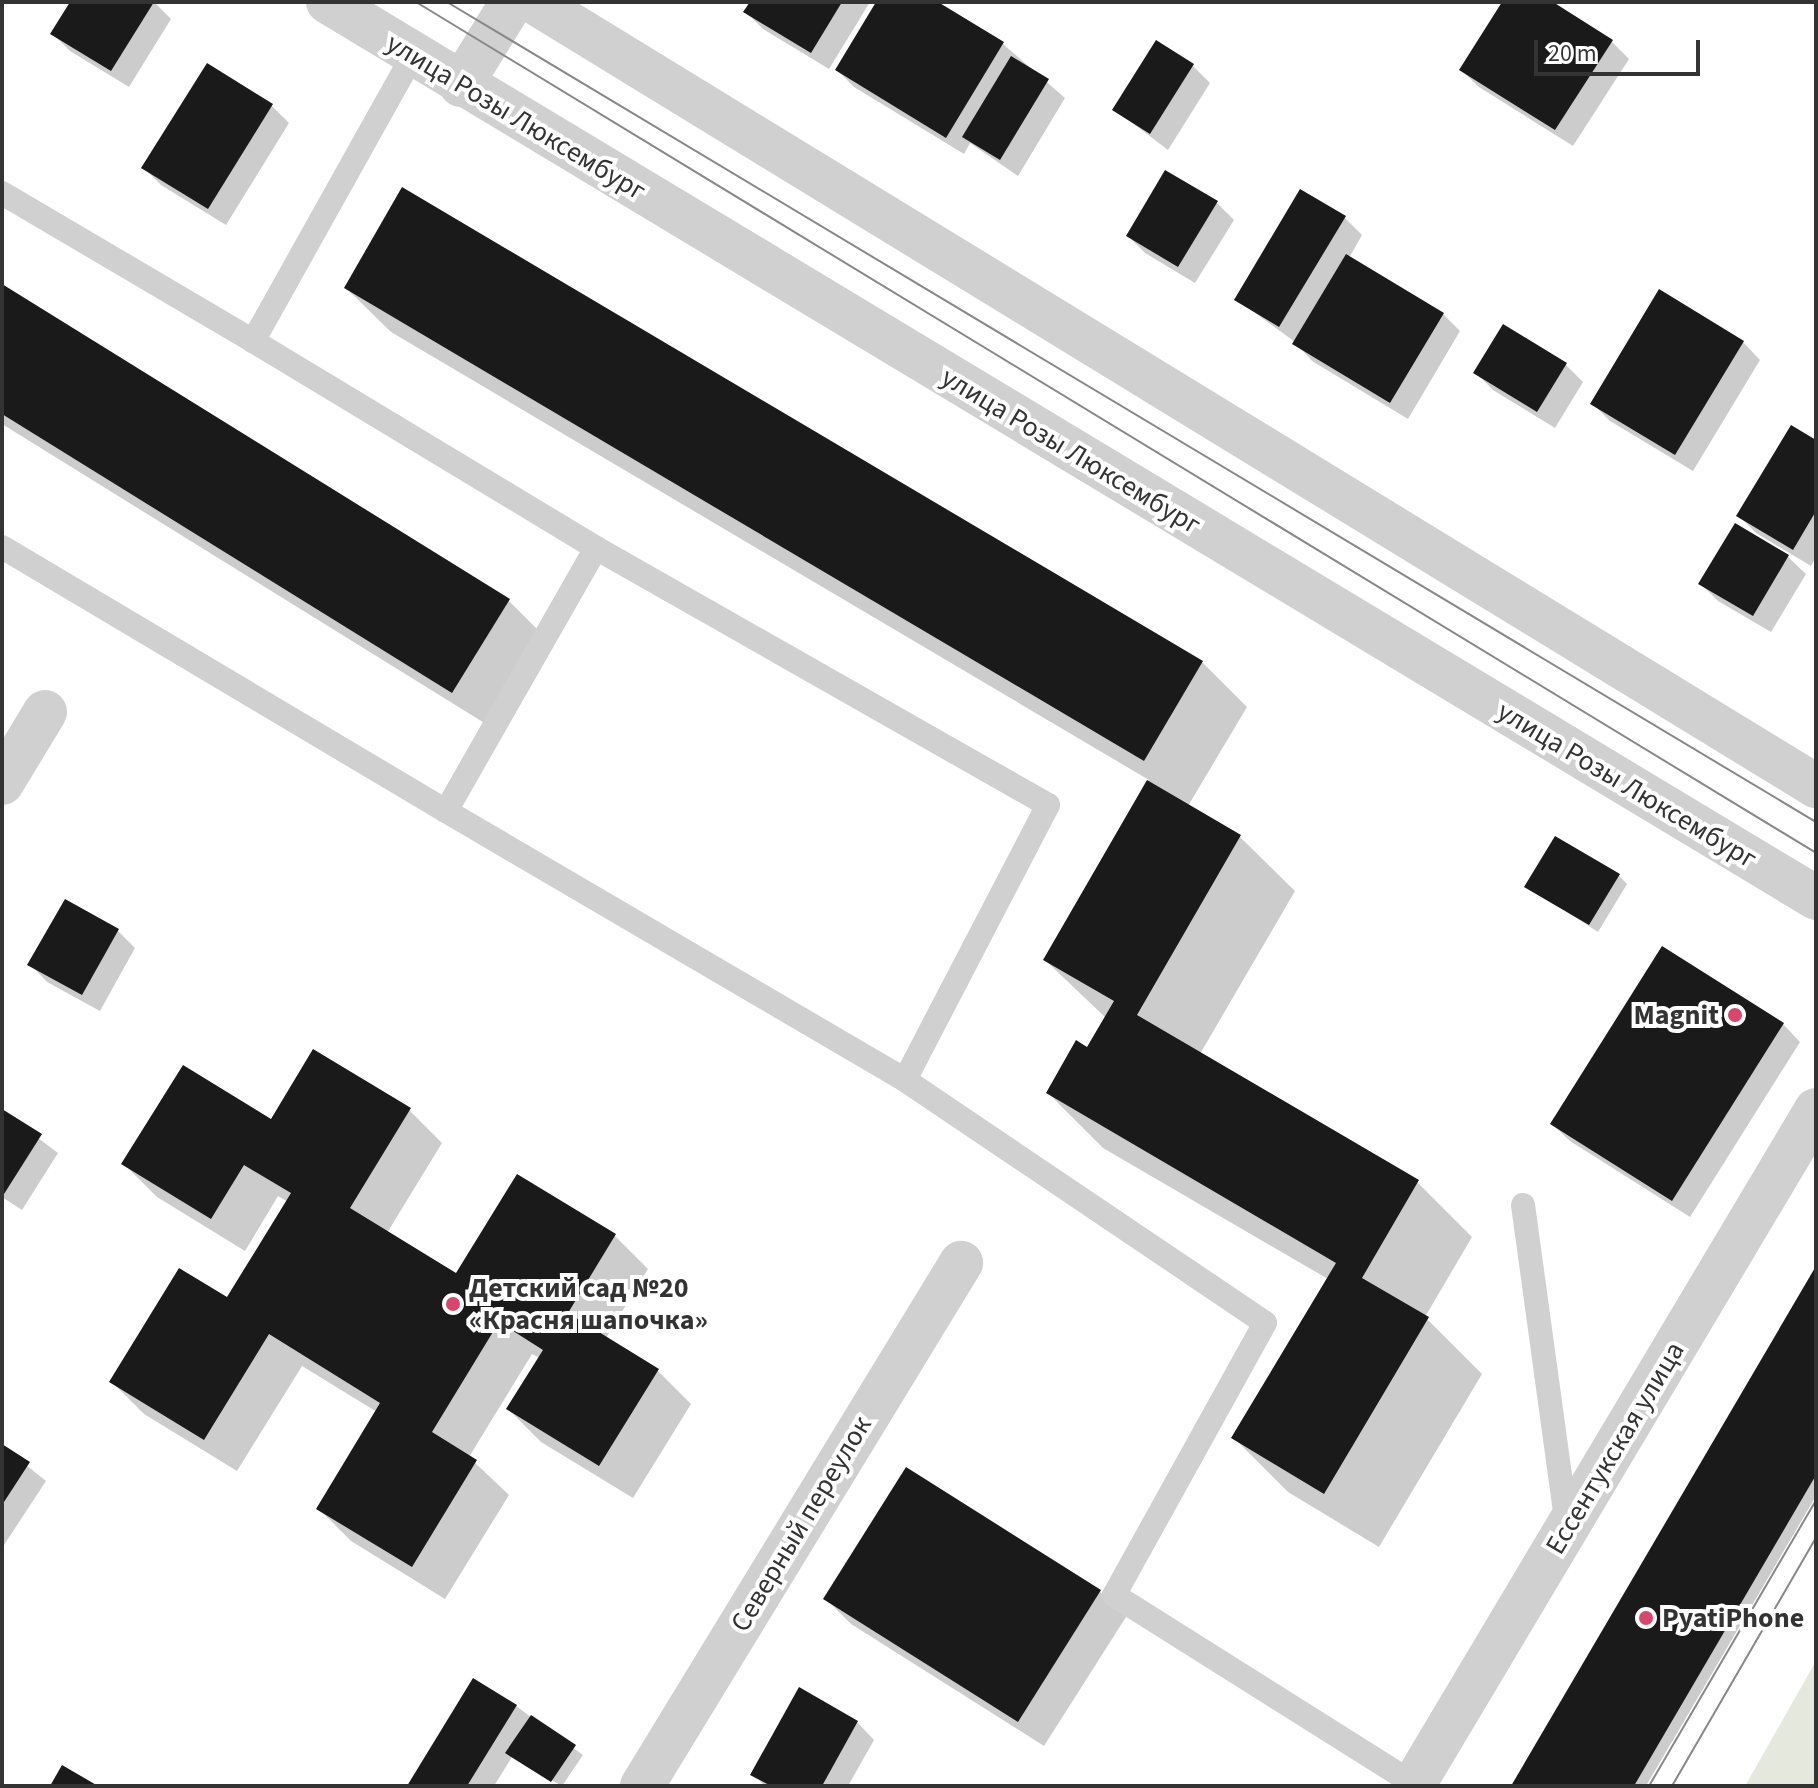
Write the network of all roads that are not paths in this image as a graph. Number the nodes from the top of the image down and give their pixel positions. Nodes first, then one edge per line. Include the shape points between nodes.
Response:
1 (328, 2) edge
2 (512, 2) edge
3 (534, 2) edge
4 (413, 55) junction
5 (461, 85) junction
6 (2, 193) edge
7 (253, 341) junction
8 (2, 547) edge
9 (596, 548) junction
10 (45, 712) dead end
11 (2, 783) edge
12 (1816, 786) edge
13 (446, 811) junction
14 (1816, 898) edge
15 (905, 1080) junction
16 (1816, 1110) edge
17 (1523, 1205) dead end
18 (961, 1263) dead end
19 (1567, 1528) junction
20 (1413, 1785) edge
21 (642, 1786) edge

1 - 4 street, улица Розы Люксембург
2 - 5 street
3 - 12 street
4 - 5 street, улица Розы Люксембург
4 - 7 lane
5 - 14 street, улица Розы Люксембург
6 - 7 lane
7 - 9 lane
8 - 13 lane
9 - 13 lane
9 - 15 lane via 1048,805
10 - 11 street
13 - 15 lane
15 - 20 lane via 1265,1323 1114,1595
16 - 19 street, Ессентукская улица
17 - 19 lane
18 - 21 street, Северный переулок
19 - 20 street, Ессентукская улица

